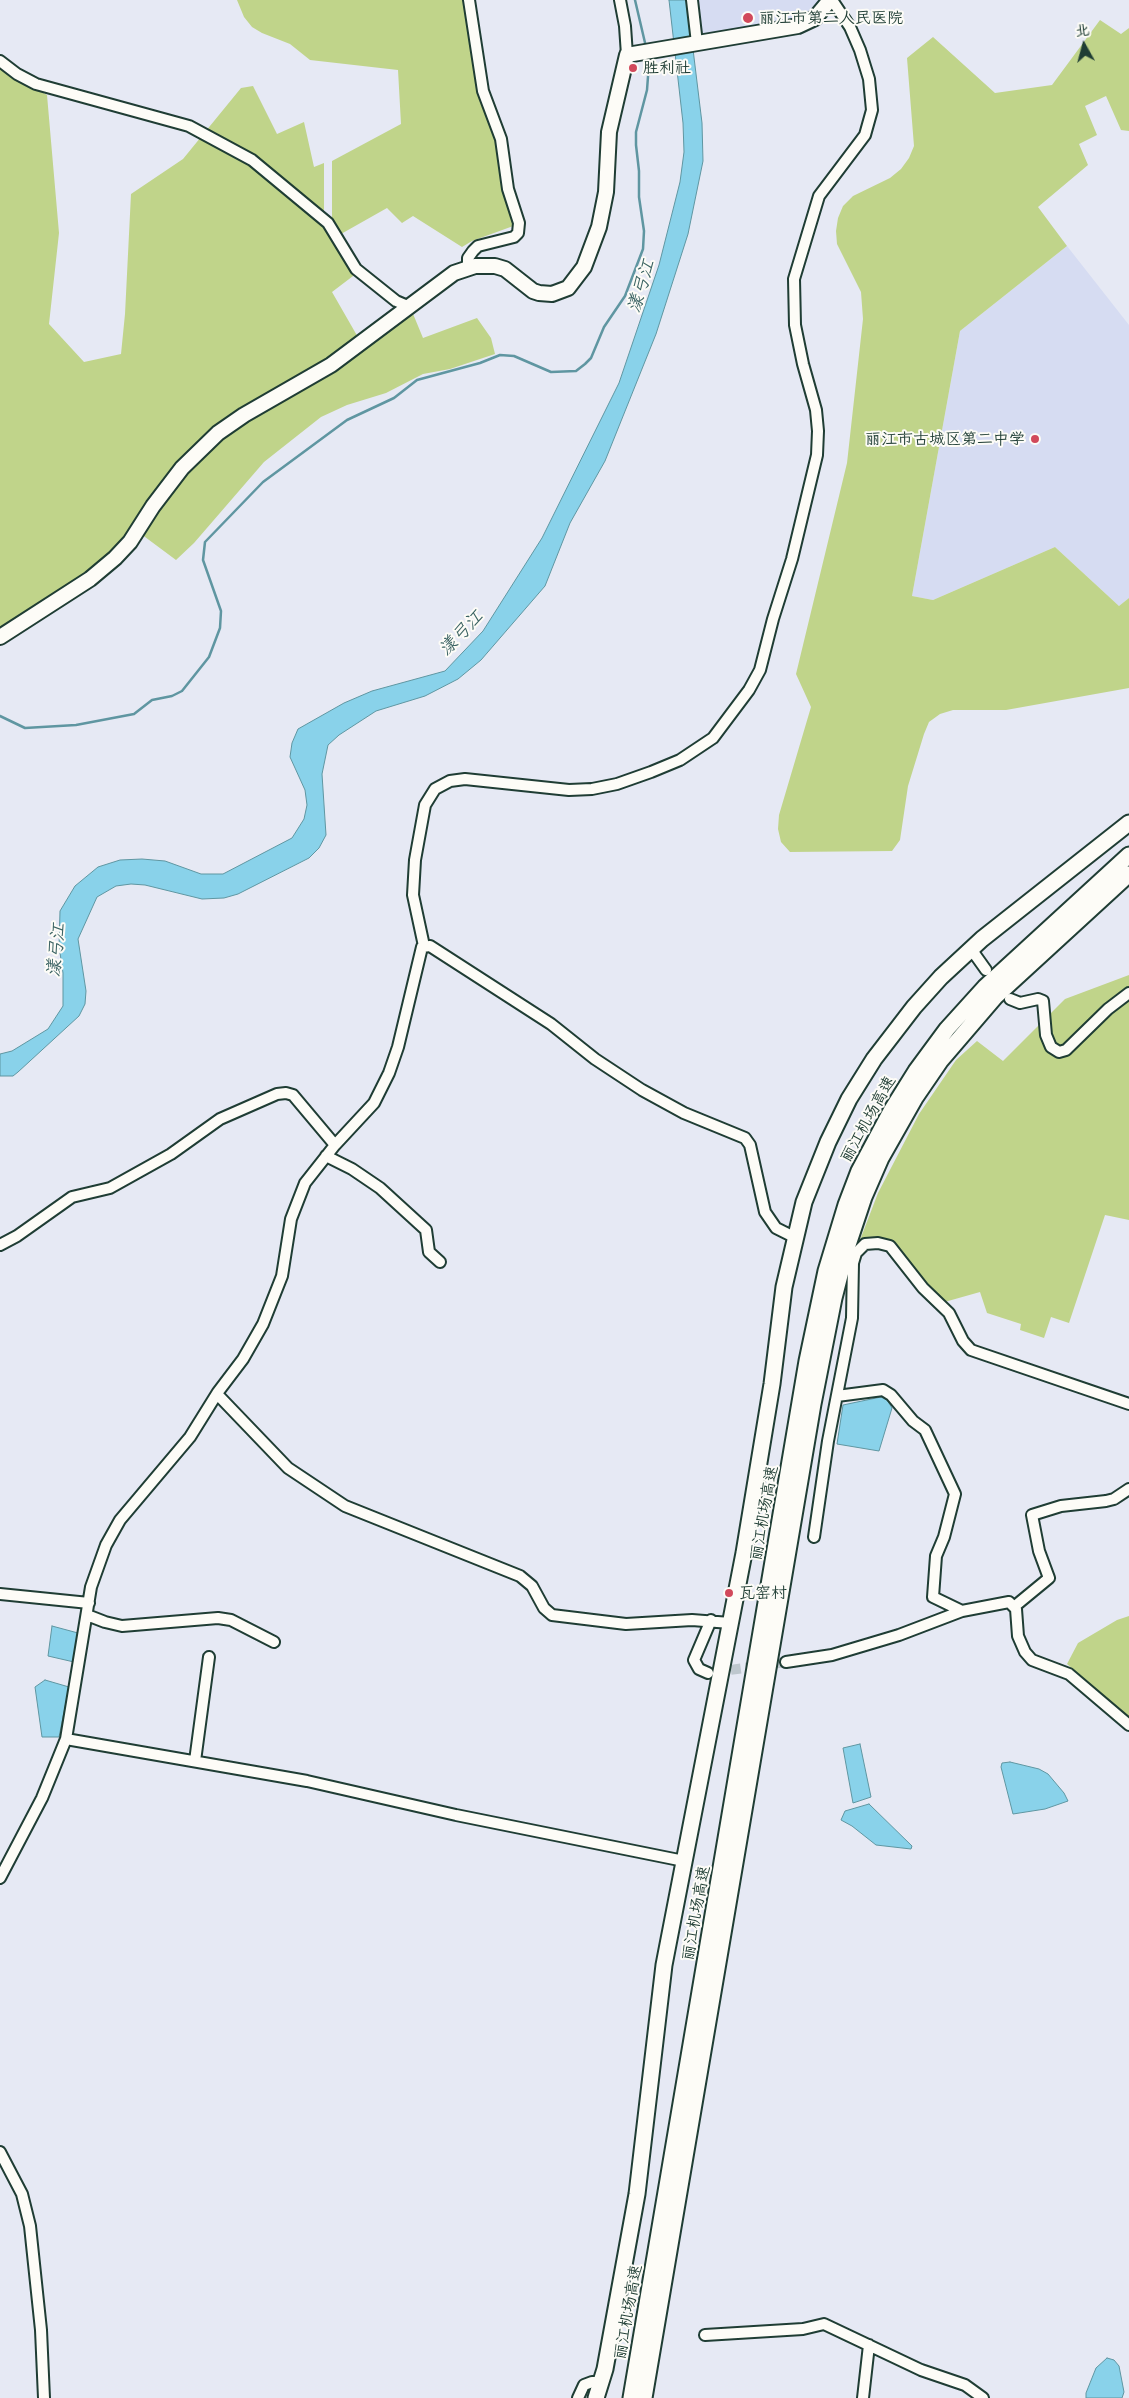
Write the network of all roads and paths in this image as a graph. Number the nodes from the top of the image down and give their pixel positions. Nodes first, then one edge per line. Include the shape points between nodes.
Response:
1 (469, 0) edge
2 (620, 0) edge
3 (692, 0) edge
4 (831, 0) edge
5 (695, 44) junction
6 (627, 55) junction
7 (0, 61) edge
8 (468, 267) junction
9 (410, 307) junction
10 (0, 637) edge
11 (1129, 823) edge
12 (1129, 855) edge
13 (1129, 874) edge
14 (424, 946) junction
15 (971, 949) junction
16 (986, 970) dead end
17 (1129, 993) edge
18 (1010, 999) dead end
19 (335, 1145) junction
20 (326, 1156) junction
21 (794, 1237) junction
22 (0, 1244) edge
23 (440, 1262) dead end
24 (217, 1394) junction
25 (837, 1396) junction
26 (1129, 1404) edge
27 (1129, 1489) edge
28 (814, 1537) dead end
29 (0, 1594) edge
30 (89, 1603) junction
31 (1015, 1606) junction
32 (962, 1612) junction
33 (87, 1615) junction
34 (711, 1620) junction
35 (730, 1623) junction
36 (274, 1642) dead end
37 (209, 1657) dead end
38 (786, 1662) tunnel mouth
39 (708, 1673) dead end
40 (1129, 1725) edge
41 (66, 1739) junction
42 (195, 1761) junction
43 (684, 1861) junction
44 (0, 1878) edge
45 (0, 2152) edge
46 (705, 2335) dead end
47 (869, 2345) junction
48 (600, 2382) junction
49 (44, 2398) edge
50 (578, 2398) edge
51 (596, 2398) edge
52 (631, 2398) edge
53 (644, 2398) edge
54 (863, 2398) edge
55 (982, 2398) edge

1 - 8 street via 483,91 501,138 508,188 519,230 514,237 478,246 468,258
2 - 6 street
3 - 5 street
4 - 5 main road via 820,14 804,24
4 - 14 street via 847,22 860,50 869,79 872,110 864,135 819,196 794,279 795,325 816,410 817,455 792,560 760,670 713,738 680,760 651,772 587,790 513,786 465,779 450,781 435,789 425,805 415,860 413,895
5 - 6 main road
6 - 8 main road via 609,132 604,210 590,254 577,279 563,291 545,294 533,291 499,267
7 - 9 street via 36,84 189,126 252,160 328,223 356,269 396,301
8 - 9 main road via 447,278
9 - 10 main road via 331,365 218,433 182,468 115,558 90,580
11 - 15 highway
12 - 52 highway, 丽江机场高速 via 985,987 947,1029 890,1111 859,1171 846,1205 826,1271 807,1361
13 - 53 highway, 丽江机场高速 via 995,997 941,1060 881,1158 847,1248 815,1394
14 - 19 street via 389,1073 374,1103
14 - 21 street via 430,946 551,1024 642,1090 684,1113 745,1138 750,1145 765,1212 776,1228
15 - 16 street
15 - 21 highway via 914,1007 862,1078 838,1120 804,1202
17 - 18 street via 1066,1050 1059,1052 1051,1047 1046,1035 1043,1000 1020,1003
19 - 20 street
19 - 22 street via 293,1096 286,1092 276,1094 215,1121 171,1154 110,1188 72,1197 17,1236
20 - 23 street via 380,1188 426,1230 429,1252
20 - 24 street via 299,1195 282,1276 266,1318 243,1359
21 - 35 highway
24 - 30 street via 190,1437 120,1520 98,1565
24 - 34 street via 288,1468 345,1506 520,1576 532,1586 544,1608 552,1615 626,1624
25 - 26 street via 852,1318 854,1258 865,1244 878,1243 890,1246 949,1313 963,1341 972,1350
25 - 28 street
25 - 32 street via 883,1390 925,1430 954,1494 936,1556 933,1596
27 - 31 street via 1106,1502 1061,1506 1032,1515 1039,1551 1049,1578
29 - 30 street
30 - 33 street
31 - 32 street via 1006,1602
31 - 40 street via 1018,1636 1032,1660 1069,1674
32 - 38 street via 840,1653
33 - 36 street via 122,1626 218,1618 231,1620
33 - 41 street
34 - 35 street
34 - 39 street via 694,1660 699,1669
35 - 43 highway
37 - 42 street
41 - 42 street
41 - 44 street via 42,1798
42 - 43 street via 307,1781
43 - 48 highway via 659,1999 637,2194
45 - 49 street via 22,2194 30,2226 41,2330
46 - 47 street via 803,2329 824,2324
47 - 54 street
47 - 55 street via 921,2370 965,2385
48 - 50 street via 584,2385
48 - 51 highway

